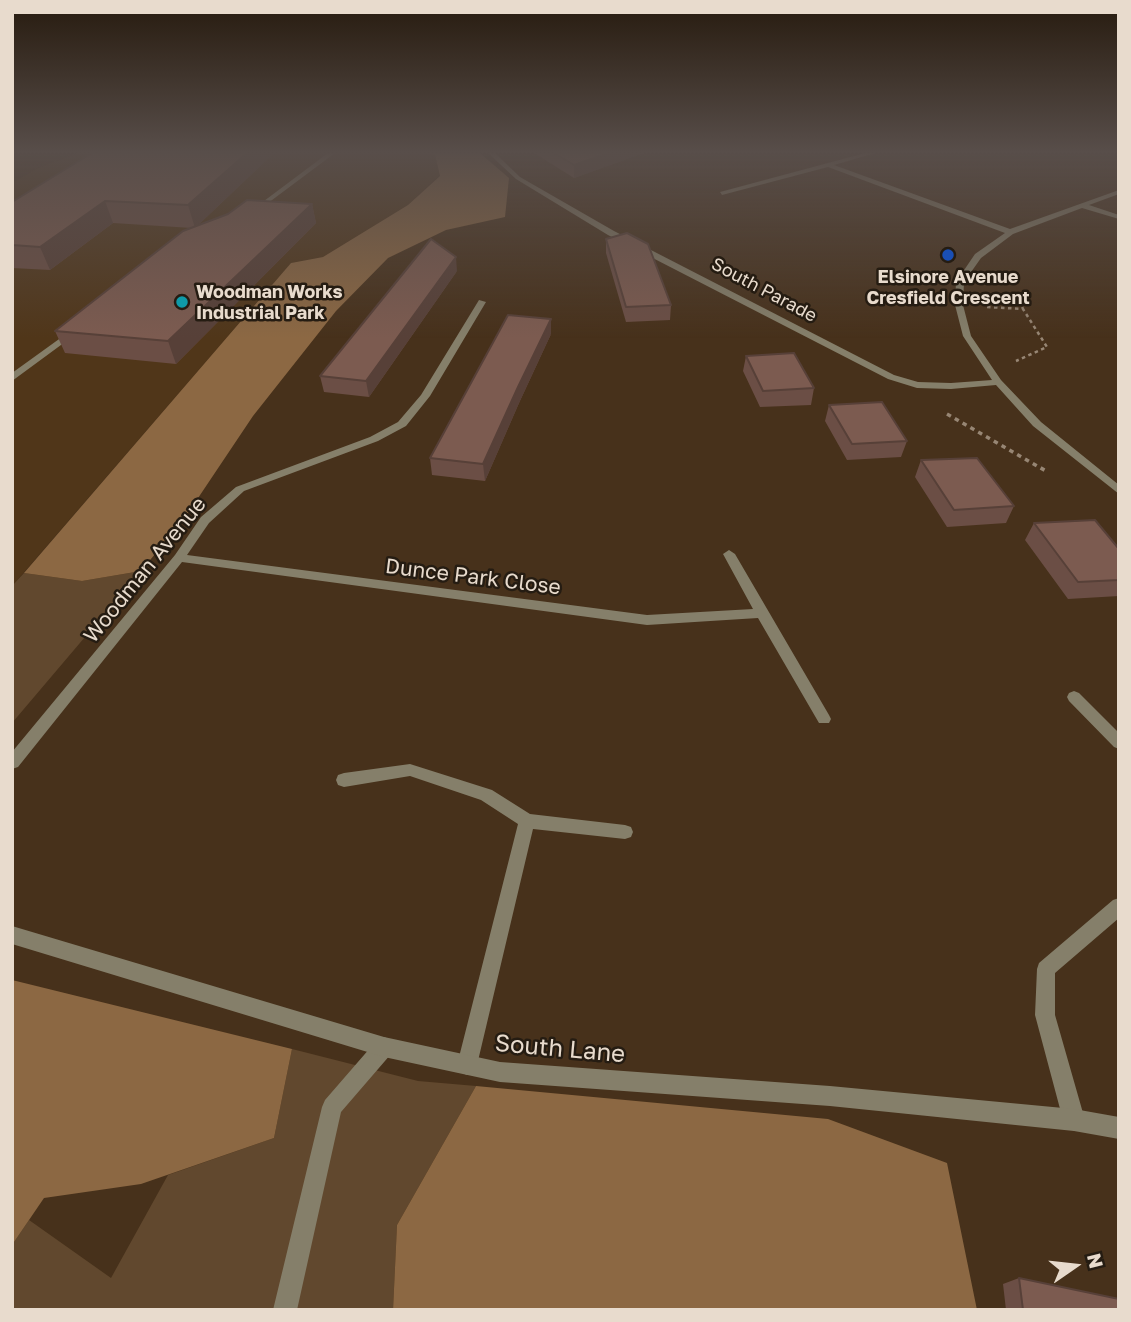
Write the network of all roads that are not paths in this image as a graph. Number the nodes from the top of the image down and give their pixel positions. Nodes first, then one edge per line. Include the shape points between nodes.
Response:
1 (580, 215) edge
2 (963, 215) edge
3 (1059, 215) edge
4 (1010, 232) junction
5 (482, 302) dead end
6 (88, 321) edge
7 (995, 377) junction
8 (12, 378) edge
9 (1119, 491) edge
10 (729, 554) dead end
11 (179, 558) junction
12 (762, 613) junction
13 (1074, 697) dead end
14 (824, 719) dead end
15 (1119, 743) edge
16 (12, 763) edge
17 (344, 780) dead end
18 (527, 821) junction
19 (625, 832) dead end
20 (1119, 906) edge
21 (12, 935) edge
22 (384, 1047) junction
23 (467, 1065) junction
24 (1074, 1120) junction
25 (1119, 1128) edge
26 (285, 1310) edge

1 - 7 street, South Parade via 891,377 917,385 951,386
2 - 4 street
3 - 4 street
4 - 7 street via 978,256 960,282 958,305 967,336
5 - 11 street, Woodman Avenue via 425,396 402,424 240,489 205,520
6 - 8 street
7 - 9 street via 1037,424
10 - 12 street
11 - 12 street, Dunce Park Close via 647,620
11 - 16 street, Woodman Avenue
12 - 14 street
13 - 15 street
17 - 18 street via 410,770 486,795
18 - 19 street
18 - 23 street
20 - 24 street via 1046,969 1045,1015
21 - 22 street, South Lane
22 - 23 street, South Lane
22 - 26 street via 332,1107
23 - 24 street, South Lane via 500,1072 830,1096
24 - 25 street, South Lane

